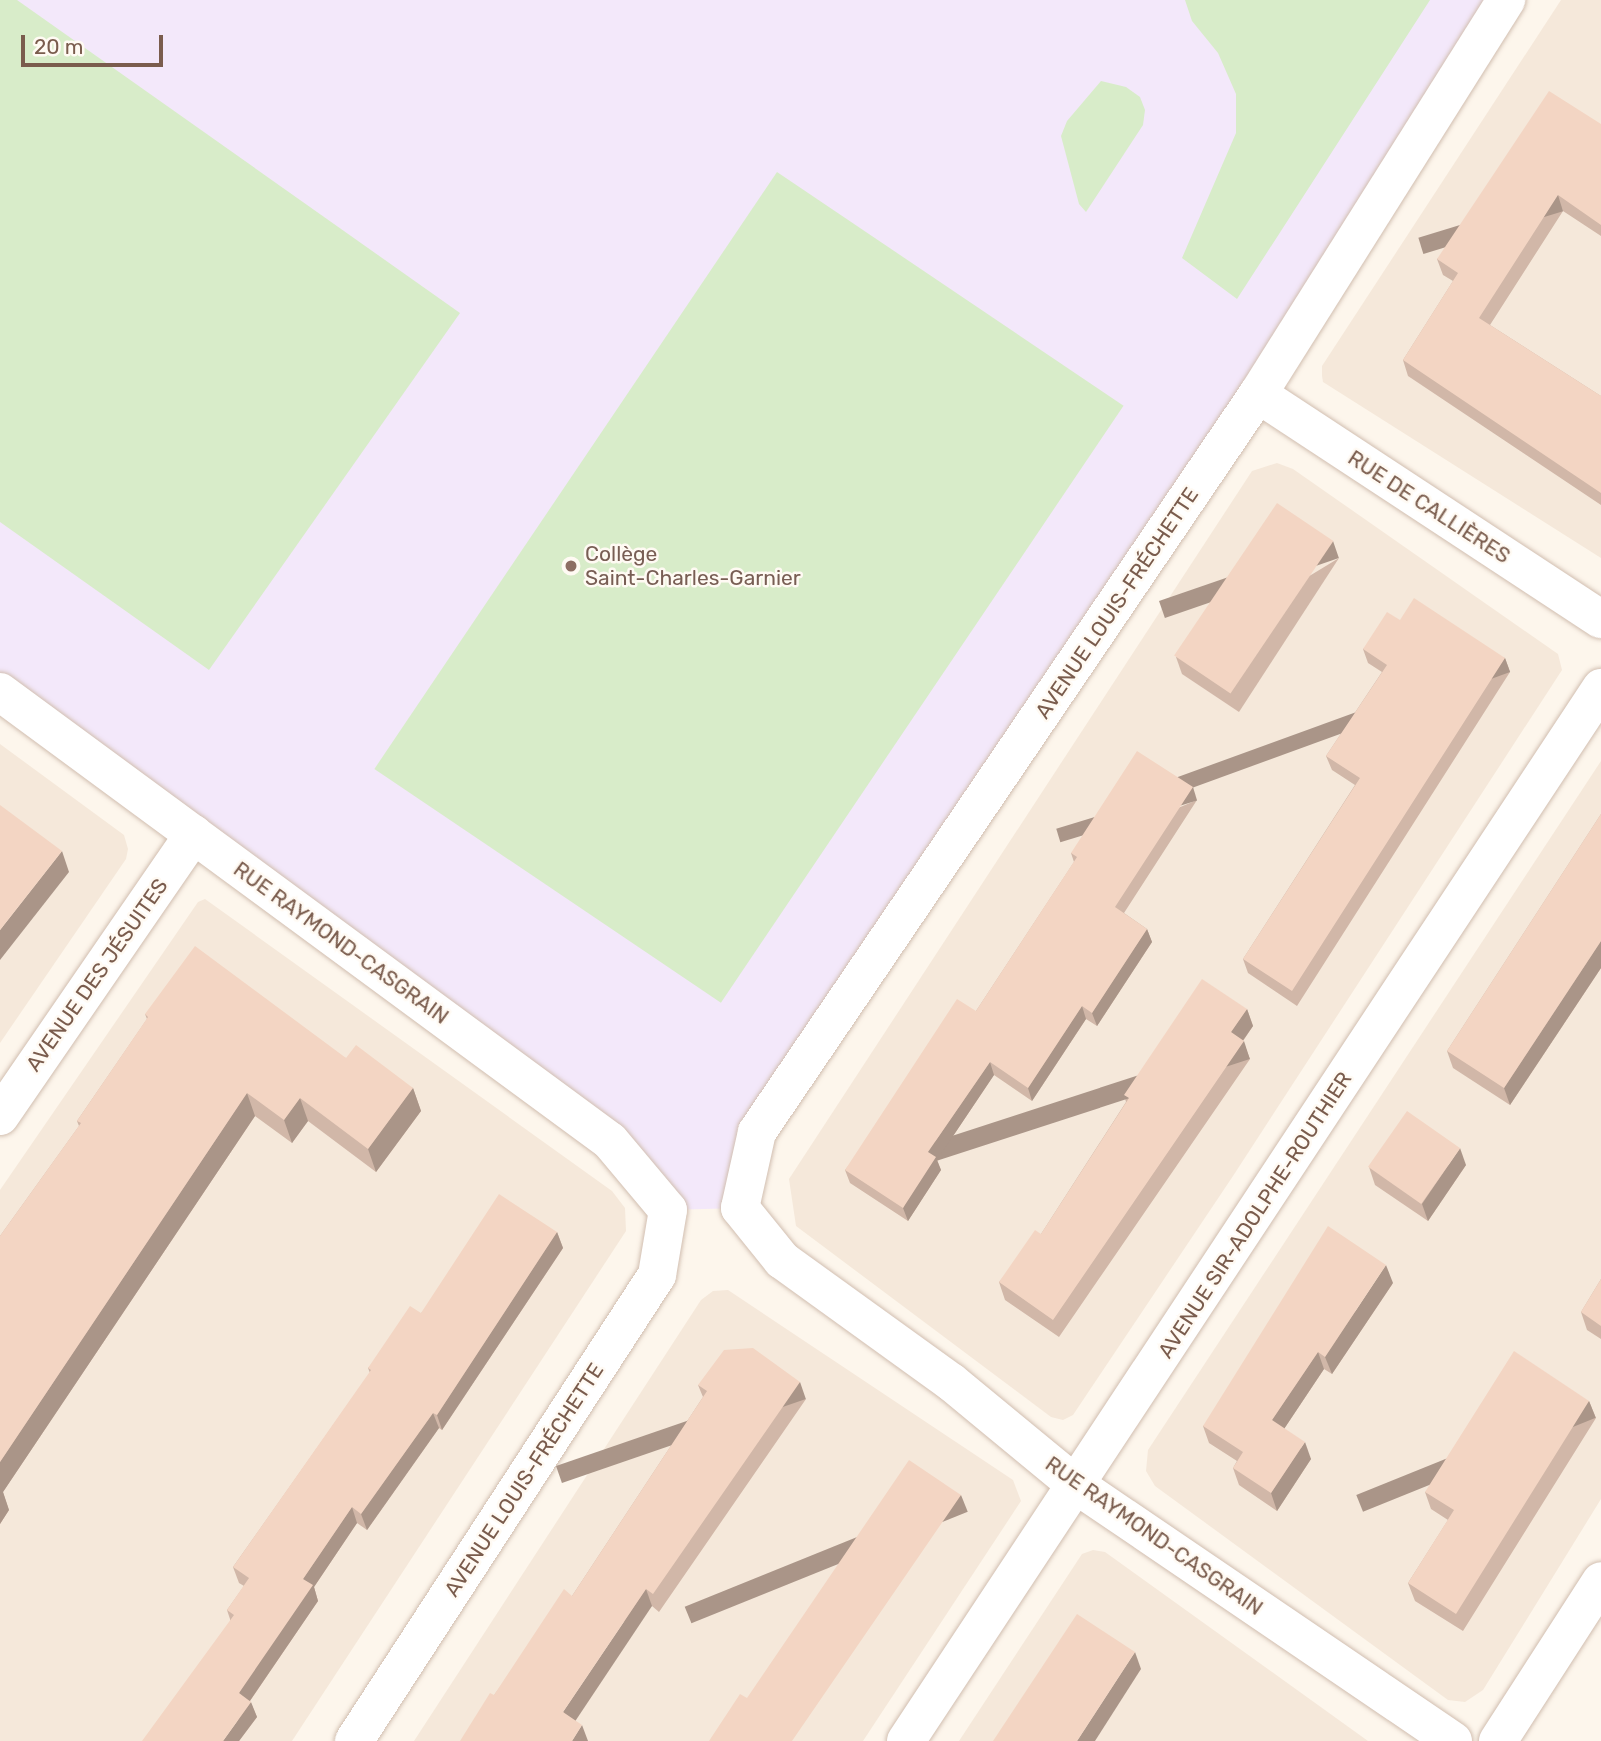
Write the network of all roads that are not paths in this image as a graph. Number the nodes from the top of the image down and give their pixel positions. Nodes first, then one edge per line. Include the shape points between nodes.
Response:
1 (1506, 0) edge
2 (1258, 394) junction
3 (1601, 619) edge
4 (1601, 688) edge
5 (0, 692) edge
6 (194, 834) junction
7 (0, 1116) edge
8 (740, 1208) joint
9 (668, 1210) joint
10 (1076, 1485) junction
11 (1601, 1581) edge
12 (354, 1741) edge
13 (906, 1741) edge
14 (1453, 1741) edge
15 (1498, 1741) edge

1 - 2 street, AVENUE LOUIS-FRÉCHETTE
2 - 3 street, RUE DE CALLIÈRES
2 - 8 street, AVENUE LOUIS-FRÉCHETTE via 757,1132
4 - 10 street, AVENUE SIR-ADOLPHE-ROUTHIER
5 - 6 street, RUE RAYMOND-CASGRAIN
6 - 7 street, AVENUE DES JÉSUITES
6 - 9 street, RUE RAYMOND-CASGRAIN via 610,1141
8 - 10 street, RUE RAYMOND-CASGRAIN via 782,1260 951,1382
9 - 12 street, AVENUE LOUIS-FRÉCHETTE via 657,1275
10 - 13 street, AVENUE SIR-ADOLPHE-ROUTHIER
10 - 14 street, RUE RAYMOND-CASGRAIN
11 - 15 street

